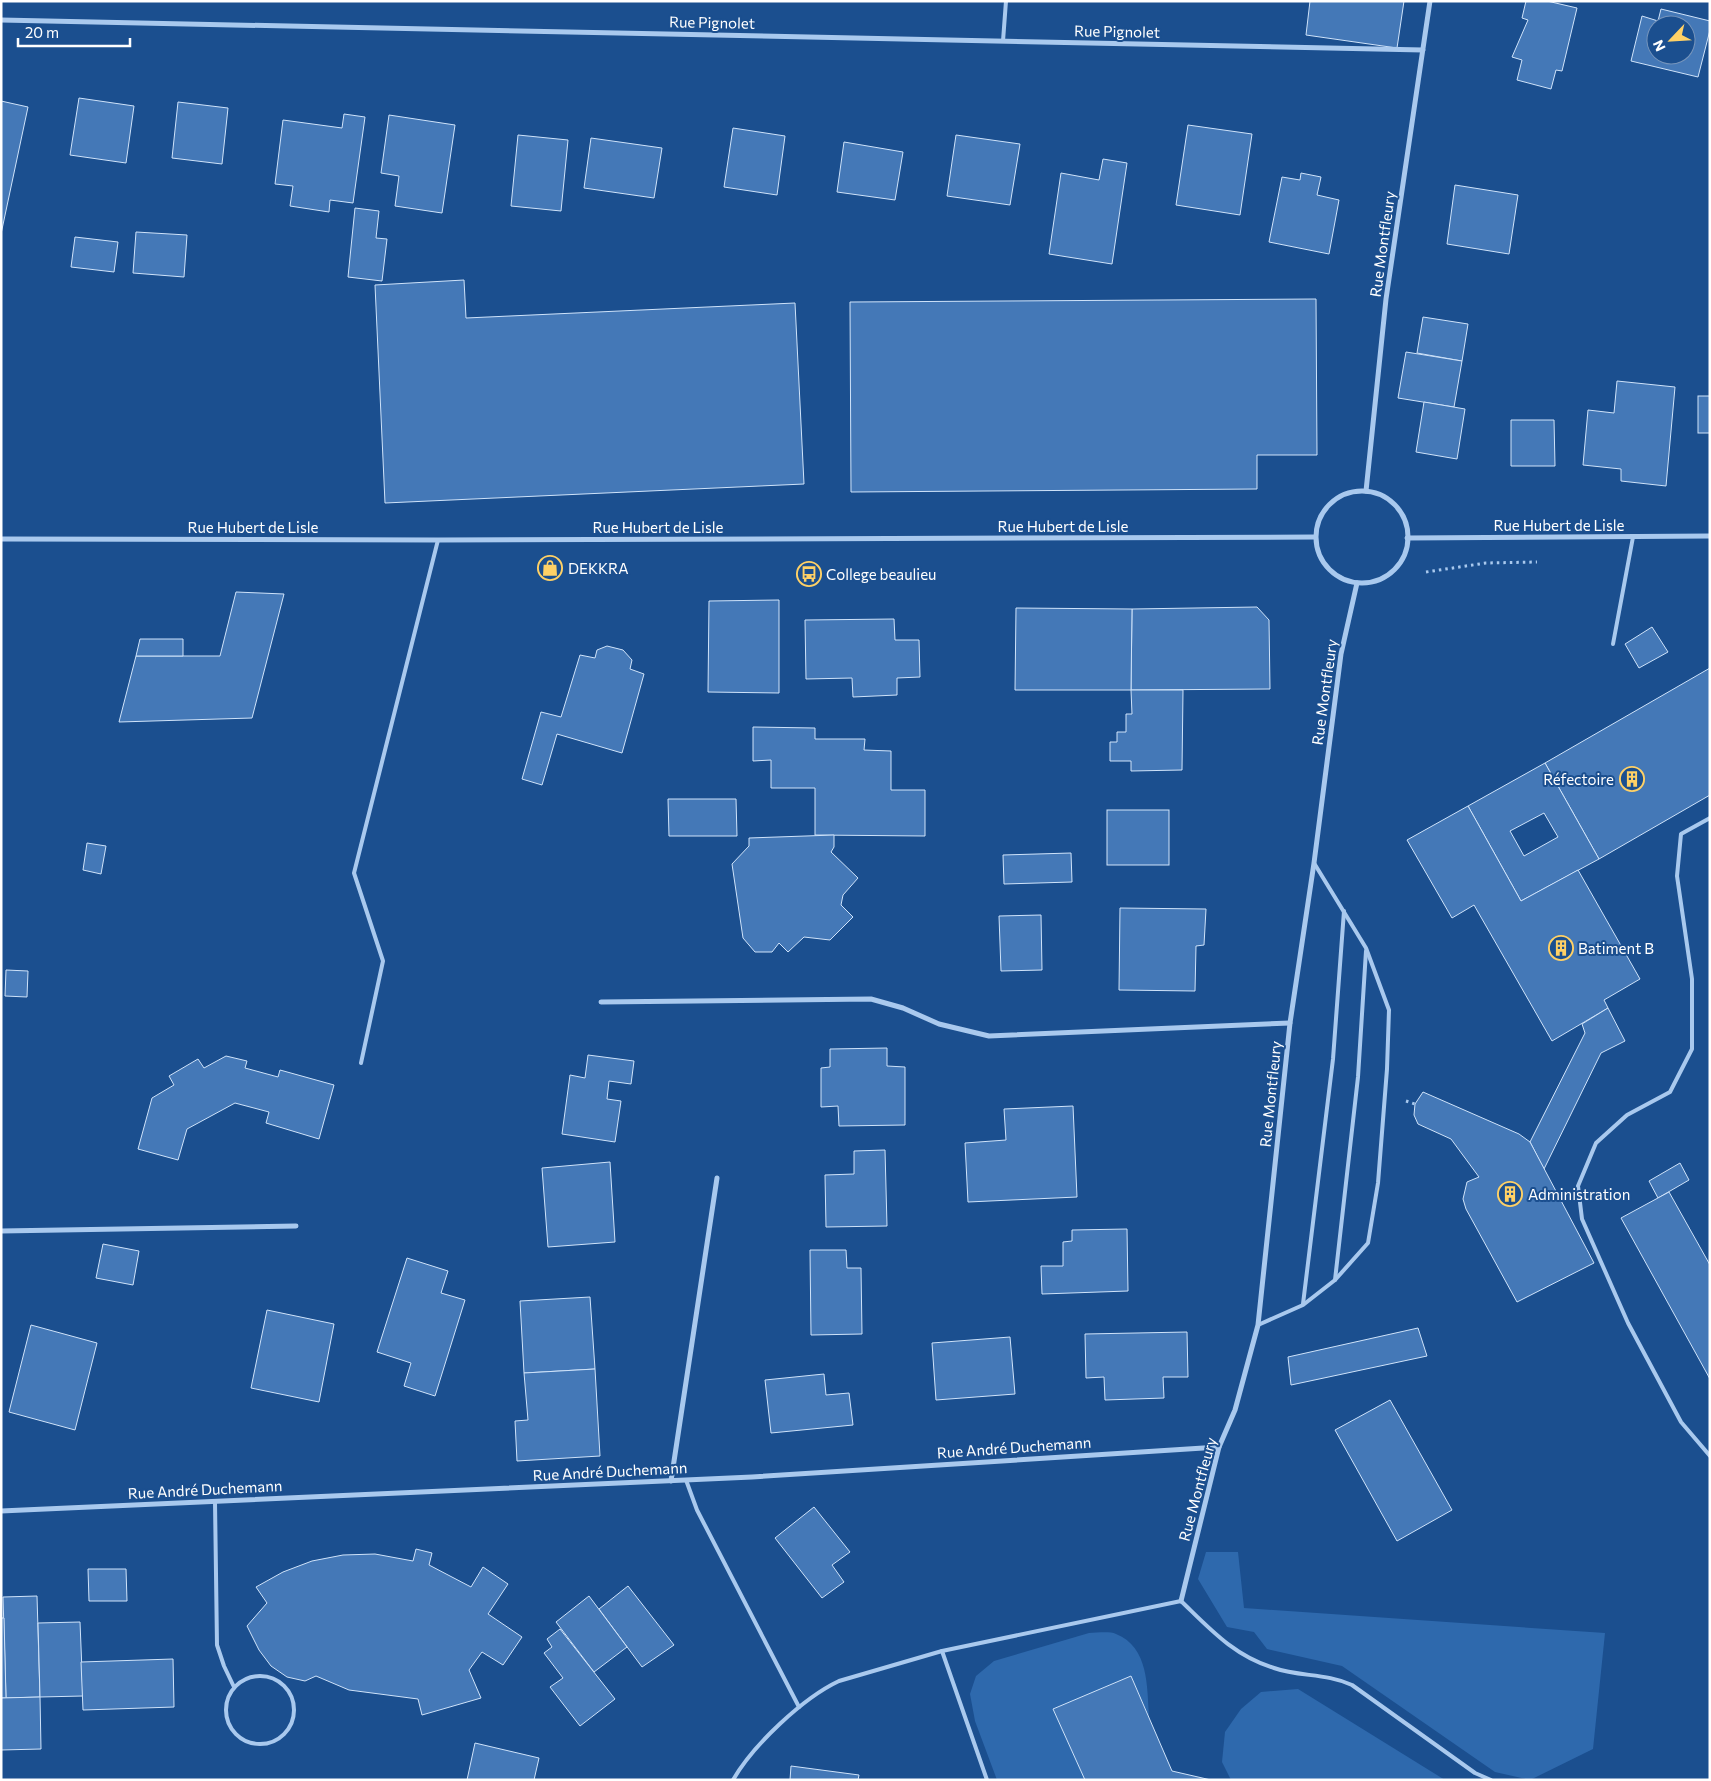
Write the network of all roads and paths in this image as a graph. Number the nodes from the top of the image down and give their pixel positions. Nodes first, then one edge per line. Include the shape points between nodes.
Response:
1 (1006, 1) edge
2 (1430, 1) edge
3 (1, 20) edge
4 (1002, 41) junction
5 (1423, 50) junction
6 (1366, 491) junction
7 (1710, 536) edge
8 (1315, 537) junction
9 (1633, 537) junction
10 (1407, 538) junction
11 (1, 539) edge
12 (438, 540) junction
13 (1544, 562) dead end
14 (1426, 572) dead end
15 (1357, 583) junction
16 (1613, 644) dead end
17 (1710, 818) edge
18 (1314, 863) junction
19 (1344, 911) junction
20 (1366, 948) junction
21 (601, 1002) dead end
22 (1290, 1023) junction
23 (361, 1063) dead end
24 (717, 1178) dead end
25 (296, 1226) dead end
26 (1, 1231) edge
27 (1335, 1280) junction
28 (1303, 1305) junction
29 (1258, 1325) junction
30 (1219, 1447) junction
31 (1710, 1456) edge
32 (686, 1480) junction
33 (671, 1481) junction
34 (214, 1502) junction
35 (1, 1511) edge
36 (1181, 1601) junction
37 (942, 1651) junction
38 (234, 1687) junction
39 (799, 1707) junction
40 (733, 1780) edge
41 (987, 1780) edge
42 (1491, 1780) edge

1 - 4 lane
2 - 5 street, Rue Montfleury
3 - 4 street, Rue Pignolet
4 - 5 street, Rue Pignolet
5 - 6 street, Rue Montfleury via 1386,299
6 - 8 street via 1347,493 1330,503 1319,518
6 - 10 street via 1382,496 1396,506 1405,521
7 - 9 street, Rue Hubert de Lisle
8 - 12 street, Rue Hubert de Lisle
8 - 15 street via 1318,554 1327,568 1341,578
9 - 10 street, Rue Hubert de Lisle
9 - 16 lane
10 - 15 street via 1404,557 1392,572 1376,581
11 - 12 street, Rue Hubert de Lisle
12 - 23 lane via 354,873 383,961
13 - 14 path via 1486,563
15 - 18 street, Rue Montfleury via 1340,654
17 - 31 lane via 1680,834 1677,876 1692,979 1692,1049 1670,1092 1628,1115 1596,1143 1578,1186 1582,1219 1628,1323 1681,1422
18 - 19 lane
18 - 22 street, Rue Montfleury
19 - 20 lane
19 - 28 lane via 1333,1059
20 - 27 lane via 1358,1077
20 - 27 lane via 1389,1010 1378,1183 1368,1243
21 - 22 street via 871,999 904,1008 939,1024 989,1036
22 - 29 street, Rue Montfleury
24 - 33 street
25 - 26 street
27 - 28 lane
28 - 29 lane
29 - 30 street, Rue Montfleury via 1235,1410
30 - 32 street, Rue André Duchemann
30 - 36 street, Rue Montfleury
32 - 33 street, Rue André Duchemann
32 - 39 lane via 697,1510
33 - 34 street, Rue André Duchemann
34 - 35 street, Rue André Duchemann
34 - 38 lane via 217,1644
36 - 37 lane
36 - 42 lane via 1228,1646 1274,1669 1336,1678 1352,1685 1475,1773
37 - 39 lane via 839,1681
37 - 41 lane
38 - 38 lane via 227,1699 226,1716 234,1732 248,1743 264,1745 280,1739 287,1732 295,1712 293,1697 284,1684 271,1677 257,1675
39 - 40 lane via 743,1763

